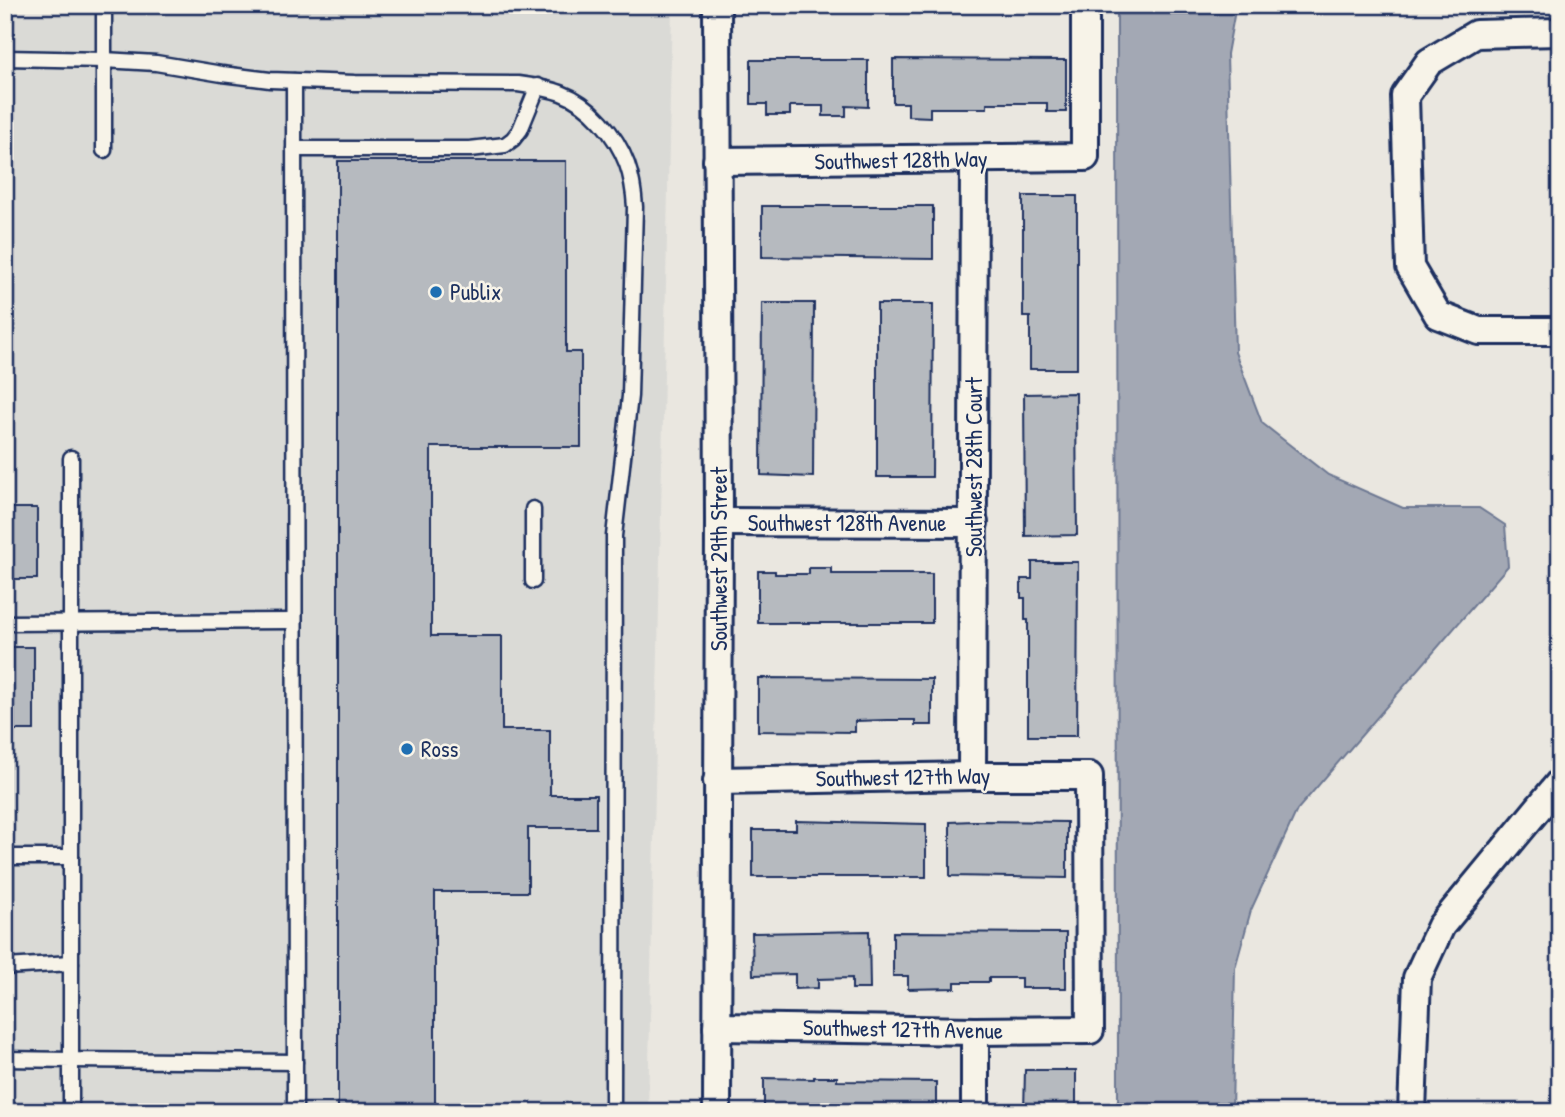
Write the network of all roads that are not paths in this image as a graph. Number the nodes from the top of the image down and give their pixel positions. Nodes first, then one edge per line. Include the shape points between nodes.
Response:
1 (104, 5) edge
2 (717, 5) edge
3 (1085, 5) edge
4 (1560, 32) edge
5 (5, 58) edge
6 (104, 60) junction
7 (294, 81) junction
8 (538, 86) junction
9 (294, 149) junction
10 (104, 150) dead end
11 (974, 159) junction
12 (717, 161) junction
13 (1560, 331) edge
14 (71, 458) dead end
15 (533, 509) dead end
16 (719, 522) junction
17 (974, 523) junction
18 (533, 581) dead end
19 (294, 621) junction
20 (70, 622) junction
21 (5, 623) edge
22 (972, 776) junction
23 (717, 781) junction
24 (1560, 782) edge
25 (71, 857) junction
26 (71, 963) junction
27 (6, 967) edge
28 (717, 1027) junction
29 (1090, 1030) joint
30 (975, 1031) junction
31 (5, 1059) edge
32 (71, 1060) junction
33 (295, 1062) junction
34 (71, 1112) edge
35 (295, 1112) edge
36 (613, 1112) edge
37 (717, 1112) edge
38 (975, 1112) edge
39 (1412, 1112) edge

1 - 6 lane
2 - 12 street, Southwest 29th Street
3 - 11 street, Southwest 128th Way via 1085,157
4 - 13 street via 1476,34 1429,62 1405,96 1409,267 1438,315 1479,331
5 - 6 lane
6 - 7 lane
6 - 10 lane
7 - 8 lane
7 - 9 lane
8 - 9 lane via 520,130 505,145
8 - 36 lane via 579,102 604,126 627,164 635,207 630,396 614,536
9 - 19 lane
11 - 12 street, Southwest 128th Way
11 - 17 street, Southwest 28th Court
12 - 16 street, Southwest 29th Street
14 - 20 lane
15 - 18 lane
16 - 17 street, Southwest 128th Avenue
16 - 23 street, Southwest 29th Street
17 - 22 street, Southwest 28th Court
19 - 20 lane
19 - 33 lane
20 - 21 lane
20 - 25 lane
22 - 23 street, Southwest 127th Way
22 - 29 street, Southwest 127th Way via 1089,776
23 - 28 street, Southwest 29th Street
24 - 39 street via 1441,926 1417,978
25 - 26 lane
25 - 27 lane via 5,857
26 - 27 lane
26 - 32 lane
28 - 30 street, Southwest 127th Avenue
28 - 37 street, Southwest 29th Street
29 - 30 street, Southwest 127th Avenue
30 - 38 street
31 - 32 lane
32 - 33 lane
32 - 34 lane
33 - 35 lane

